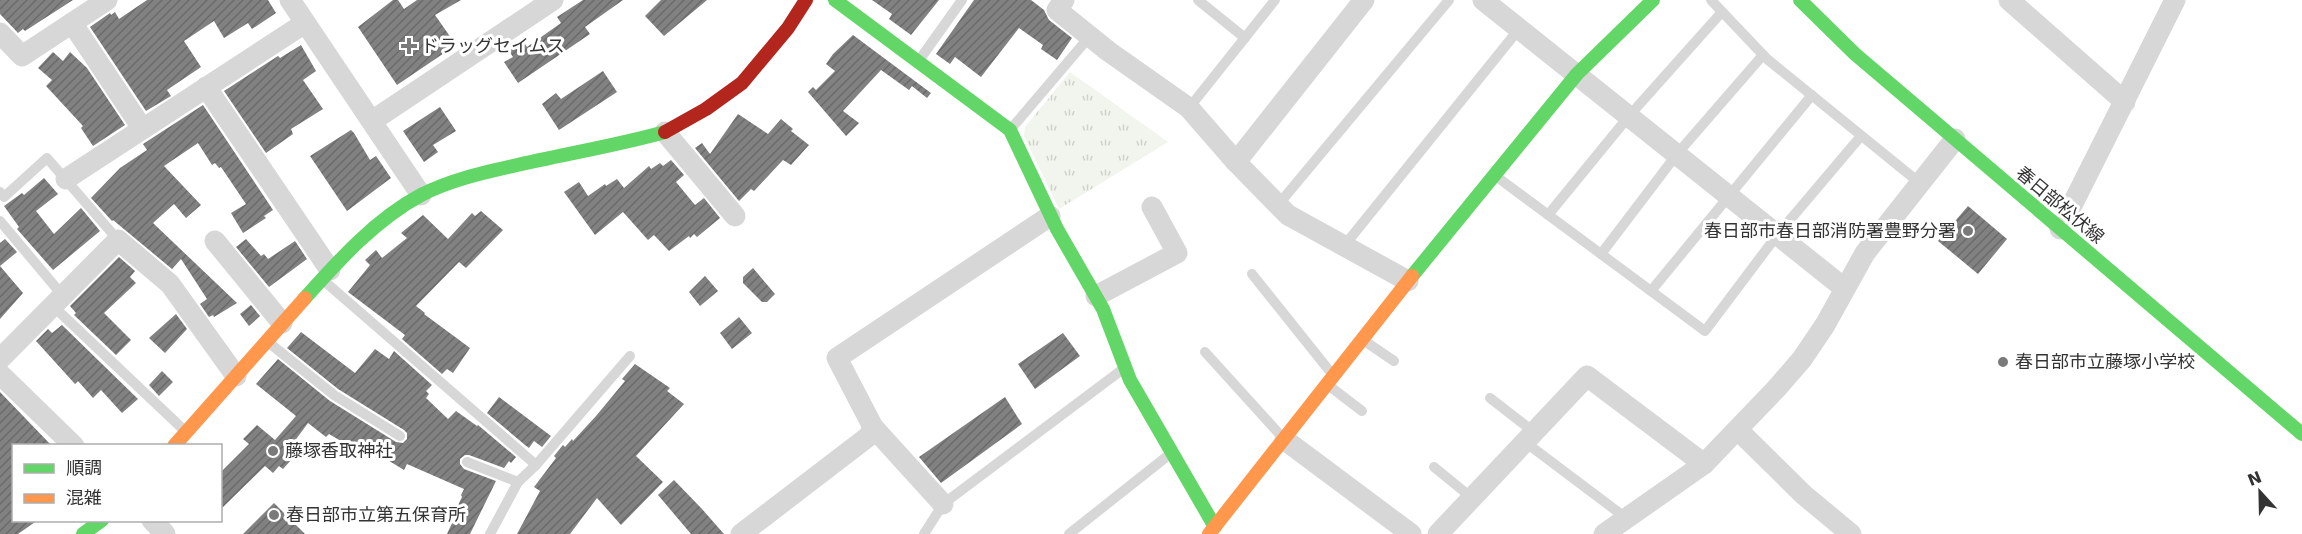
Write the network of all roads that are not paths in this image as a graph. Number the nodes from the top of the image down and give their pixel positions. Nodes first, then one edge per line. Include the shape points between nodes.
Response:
1 (107, 0) edge
2 (290, 0) edge
3 (553, 0) edge
4 (806, 0) edge
5 (835, 0) edge
6 (962, 0) edge
7 (1064, 0) edge
8 (1198, 0) edge
9 (1275, 0) edge
10 (1364, 0) edge
11 (1449, 0) edge
12 (1483, 0) edge
13 (1653, 0) edge
14 (1711, 0) edge
15 (2009, 0) edge
16 (2175, 0) edge
17 (1804, 2) edge
18 (1721, 13) junction
19 (72, 23) junction
20 (305, 23) junction
21 (1519, 28) junction
22 (0, 33) edge
23 (1089, 36) junction
24 (1245, 38) junction
25 (1763, 55) junction
26 (918, 62) junction
27 (1576, 74) junction
28 (206, 87) junction
29 (1812, 95) junction
30 (2125, 102) junction
31 (1190, 108) junction
32 (1629, 116) junction
33 (372, 121) junction
34 (142, 128) junction
35 (1010, 130) junction
36 (665, 132) junction
37 (1861, 136) junction
38 (1955, 139) junction
39 (1677, 154) junction
40 (1236, 162) junction
41 (1494, 175) junction
42 (66, 179) junction
43 (1921, 184) junction
44 (0, 192) edge
45 (420, 195) junction
46 (1730, 196) junction
47 (1278, 205) junction
48 (1152, 207) dead end
49 (1548, 215) junction
50 (735, 216) dead end
51 (1050, 216) junction
52 (0, 221) edge
53 (2060, 229) junction
54 (1778, 234) junction
55 (118, 240) junction
56 (214, 241) dead end
57 (1344, 246) junction
58 (1600, 254) junction
59 (1252, 274) dead end
60 (326, 275) junction
61 (1408, 281) junction
62 (1844, 288) junction
63 (1651, 291) junction
64 (1096, 297) junction
65 (58, 301) junction
66 (282, 323) junction
67 (1363, 340) junction
68 (267, 342) junction
69 (1205, 352) dead end
70 (630, 356) dead end
71 (0, 359) edge
72 (1394, 362) dead end
73 (1125, 367) junction
74 (0, 374) edge
75 (237, 376) junction
76 (1331, 381) junction
77 (1490, 398) dead end
78 (1362, 411) dead end
79 (873, 427) junction
80 (1738, 430) junction
81 (186, 432) junction
82 (2302, 434) edge
83 (400, 436) dead end
84 (1530, 437) junction
85 (1285, 440) junction
86 (72, 444) edge
87 (176, 444) edge
88 (1172, 452) junction
89 (467, 462) dead end
90 (1704, 464) junction
91 (536, 465) junction
92 (1434, 466) dead end
93 (518, 482) junction
94 (1472, 498) junction
95 (943, 504) junction
96 (1626, 518) junction
97 (99, 522) edge
98 (154, 522) edge
99 (1212, 531) edge
100 (83, 534) edge
101 (165, 534) edge
102 (490, 534) edge
103 (741, 534) edge
104 (924, 534) edge
105 (1069, 534) edge
106 (1411, 534) edge
107 (1438, 534) edge
108 (1604, 534) edge
109 (1851, 534) edge

1 - 19 street
2 - 20 street
3 - 33 street
4 - 36 street via 742,83
5 - 26 street
6 - 26 lane
7 - 23 street via 1057,10
8 - 24 lane
9 - 24 lane
10 - 40 street
11 - 47 lane
12 - 21 street
13 - 27 street
14 - 18 lane
15 - 30 street
16 - 30 street
17 - 38 street, 春日部松伏線 via 1855,54
18 - 25 lane
18 - 32 lane
19 - 22 street via 22,56
19 - 34 street
20 - 28 street
20 - 33 street
21 - 27 street
21 - 57 lane
23 - 31 street
23 - 35 lane
24 - 31 lane
25 - 29 lane
25 - 39 lane
26 - 35 street
27 - 32 street
27 - 41 street
28 - 34 street
28 - 60 street
29 - 37 lane
29 - 46 lane
30 - 53 street
31 - 40 street
32 - 39 street
32 - 49 lane
33 - 45 street
34 - 42 street
35 - 51 street
36 - 45 street via 464,177
36 - 50 street
37 - 43 lane
37 - 54 lane
38 - 43 street
38 - 53 street, 春日部松伏線
39 - 46 street
39 - 58 lane
40 - 47 street
41 - 49 lane
41 - 61 street
42 - 44 lane via 47,158 4,197
42 - 55 lane
43 - 62 street via 1865,253
45 - 60 street via 380,224
46 - 54 street
46 - 63 lane
47 - 57 street via 1288,215
48 - 64 street via 1177,253
49 - 58 lane
51 - 64 street
51 - 79 street via 837,358
52 - 65 lane
53 - 82 street, 春日部松伏線
54 - 62 street
54 - 63 lane via 1705,332
55 - 65 street
55 - 75 street via 170,284
56 - 66 street
57 - 61 street
58 - 63 lane
59 - 76 lane
60 - 66 street
60 - 91 lane
61 - 67 street
62 - 80 street via 1802,359
64 - 73 street
65 - 71 street
65 - 81 lane
66 - 68 street
67 - 72 lane
67 - 76 street
68 - 75 street
68 - 83 lane via 334,395
69 - 85 lane
70 - 91 lane
73 - 88 street
73 - 95 lane
74 - 86 street
75 - 81 street
76 - 78 lane
76 - 85 street
77 - 84 lane
79 - 95 street
79 - 103 street via 869,436
80 - 90 street
80 - 109 street via 1804,495
81 - 87 street
84 - 90 street via 1587,376
84 - 94 street
84 - 96 lane
85 - 99 street
85 - 106 street
88 - 99 street
88 - 105 lane
89 - 93 lane
90 - 96 street
91 - 93 lane
92 - 94 lane
93 - 102 lane
94 - 107 street
95 - 104 lane
96 - 108 street
97 - 100 street
98 - 101 street

